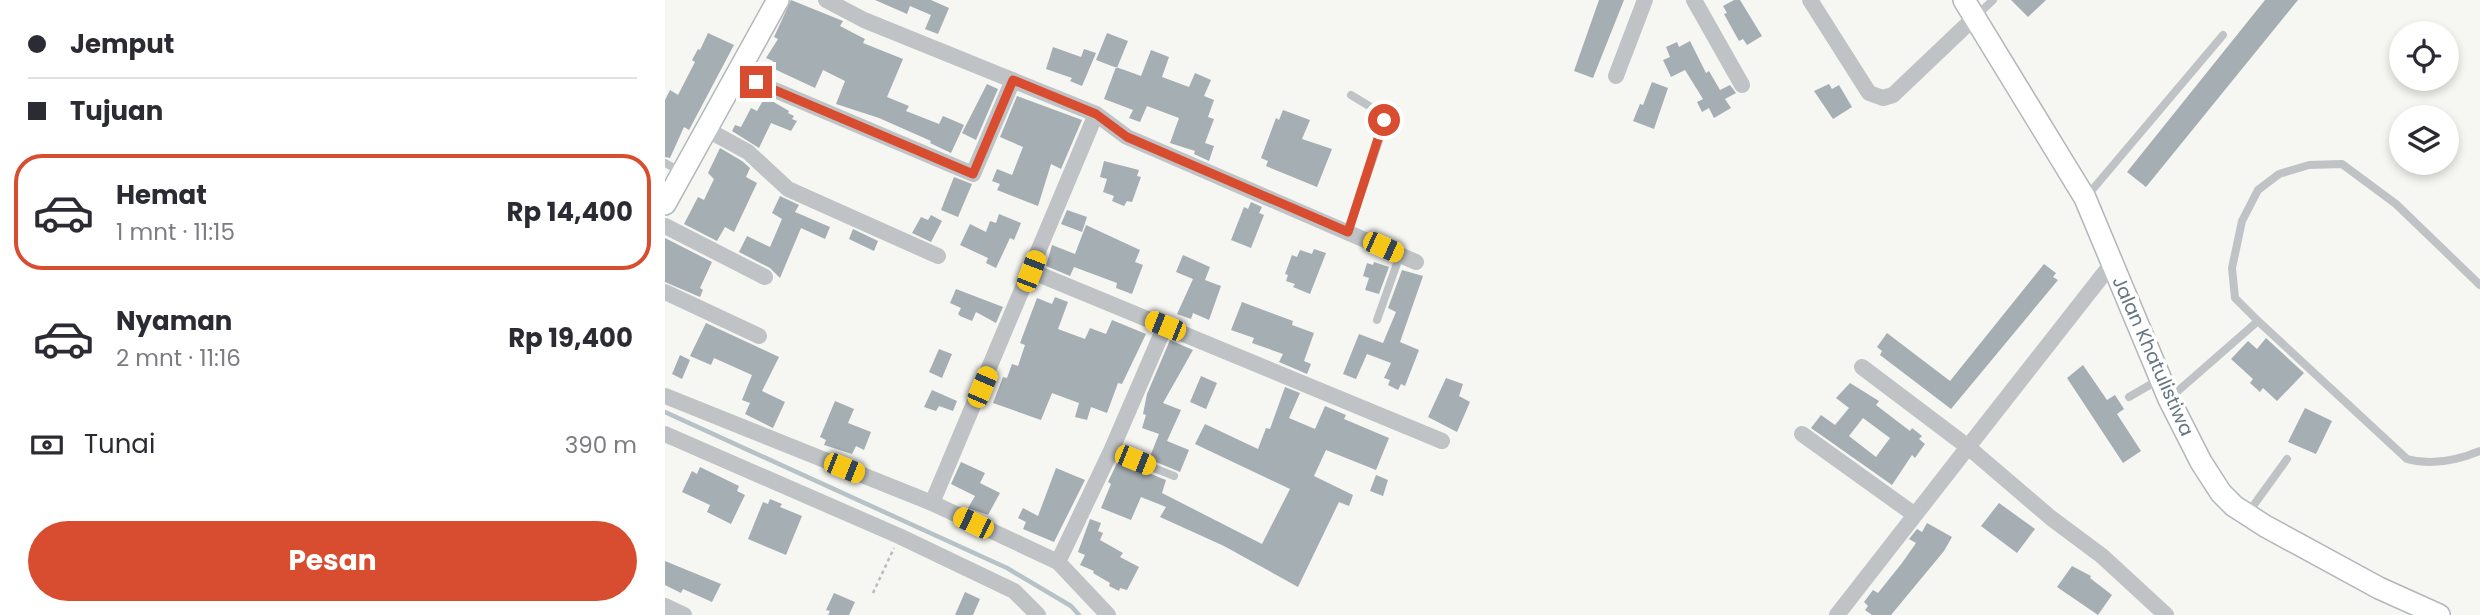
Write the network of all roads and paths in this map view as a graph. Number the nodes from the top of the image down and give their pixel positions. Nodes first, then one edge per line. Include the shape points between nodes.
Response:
1 (778, 0) edge
2 (826, 0) edge
3 (1645, 0) edge
4 (1694, 0) edge
5 (1810, 0) edge
6 (1993, 0) edge
7 (1969, 8) edge
8 (2223, 35) dead end
9 (737, 74) junction
10 (1616, 76) dead end
11 (1013, 80) junction
12 (1742, 85) dead end
13 (1351, 95) dead end
14 (1096, 114) junction
15 (706, 129) junction
16 (673, 168) edge
17 (2085, 198) junction
18 (665, 204) edge
19 (665, 226) edge
20 (1348, 232) junction
21 (1400, 255) junction
22 (938, 256) dead end
23 (1416, 262) dead end
24 (2113, 262) junction
25 (1031, 271) junction
26 (765, 277) dead end
27 (2480, 285) edge
28 (665, 292) edge
29 (1377, 320) dead end
30 (2258, 321) junction
31 (1165, 326) junction
32 (759, 336) dead end
33 (1862, 367) dead end
34 (2161, 378) junction
35 (665, 396) edge
36 (2129, 397) dead end
37 (2169, 399) junction
38 (665, 434) edge
39 (1802, 434) dead end
40 (1442, 440) dead end
41 (1968, 447) junction
42 (1111, 451) junction
43 (2480, 451) edge
44 (2287, 459) dead end
45 (1174, 476) dead end
46 (932, 503) junction
47 (1915, 515) junction
48 (2246, 515) junction
49 (899, 536) junction
50 (1058, 562) junction
51 (873, 593) dead end
52 (665, 606) edge
53 (2161, 614) edge
54 (684, 615) edge
55 (1038, 615) edge
56 (1108, 615) edge
57 (1837, 615) edge
58 (2439, 615) edge

1 - 9 street
2 - 11 street
3 - 10 street
4 - 12 street
5 - 7 street via 1868,93 1883,98 1893,95
6 - 7 lane
7 - 17 street, Jalan Khatulistiwa
8 - 17 lane
9 - 11 street via 973,174
9 - 15 street
11 - 14 street
13 - 20 lane via 1379,112 1384,126
14 - 20 street via 1127,137
14 - 25 street
15 - 16 street
15 - 22 street via 748,152 787,189
16 - 18 street
17 - 24 street, Jalan Khatulistiwa
19 - 26 street
20 - 21 street
21 - 23 street
21 - 29 lane
24 - 34 street, Jalan Khatulistiwa
24 - 41 street
25 - 31 street
25 - 46 street
27 - 30 lane via 2396,204 2342,164 2309,165 2279,174 2258,190 2242,221 2232,268 2235,298
28 - 32 street
30 - 37 lane
30 - 43 lane via 2406,459 2425,464
31 - 40 street
31 - 42 street
33 - 41 street
34 - 36 lane
34 - 37 street, Jalan Khatulistiwa
35 - 46 street
37 - 48 street, Jalan Khatulistiwa via 2211,479
38 - 49 street
39 - 47 street
41 - 47 street
41 - 53 street via 2102,556
42 - 45 lane
42 - 50 street
44 - 48 lane
46 - 50 street
47 - 57 street
48 - 58 street, Jalan Khatulistiwa via 2379,589
49 - 51 path
49 - 55 street via 1014,591
50 - 56 street
52 - 54 street

